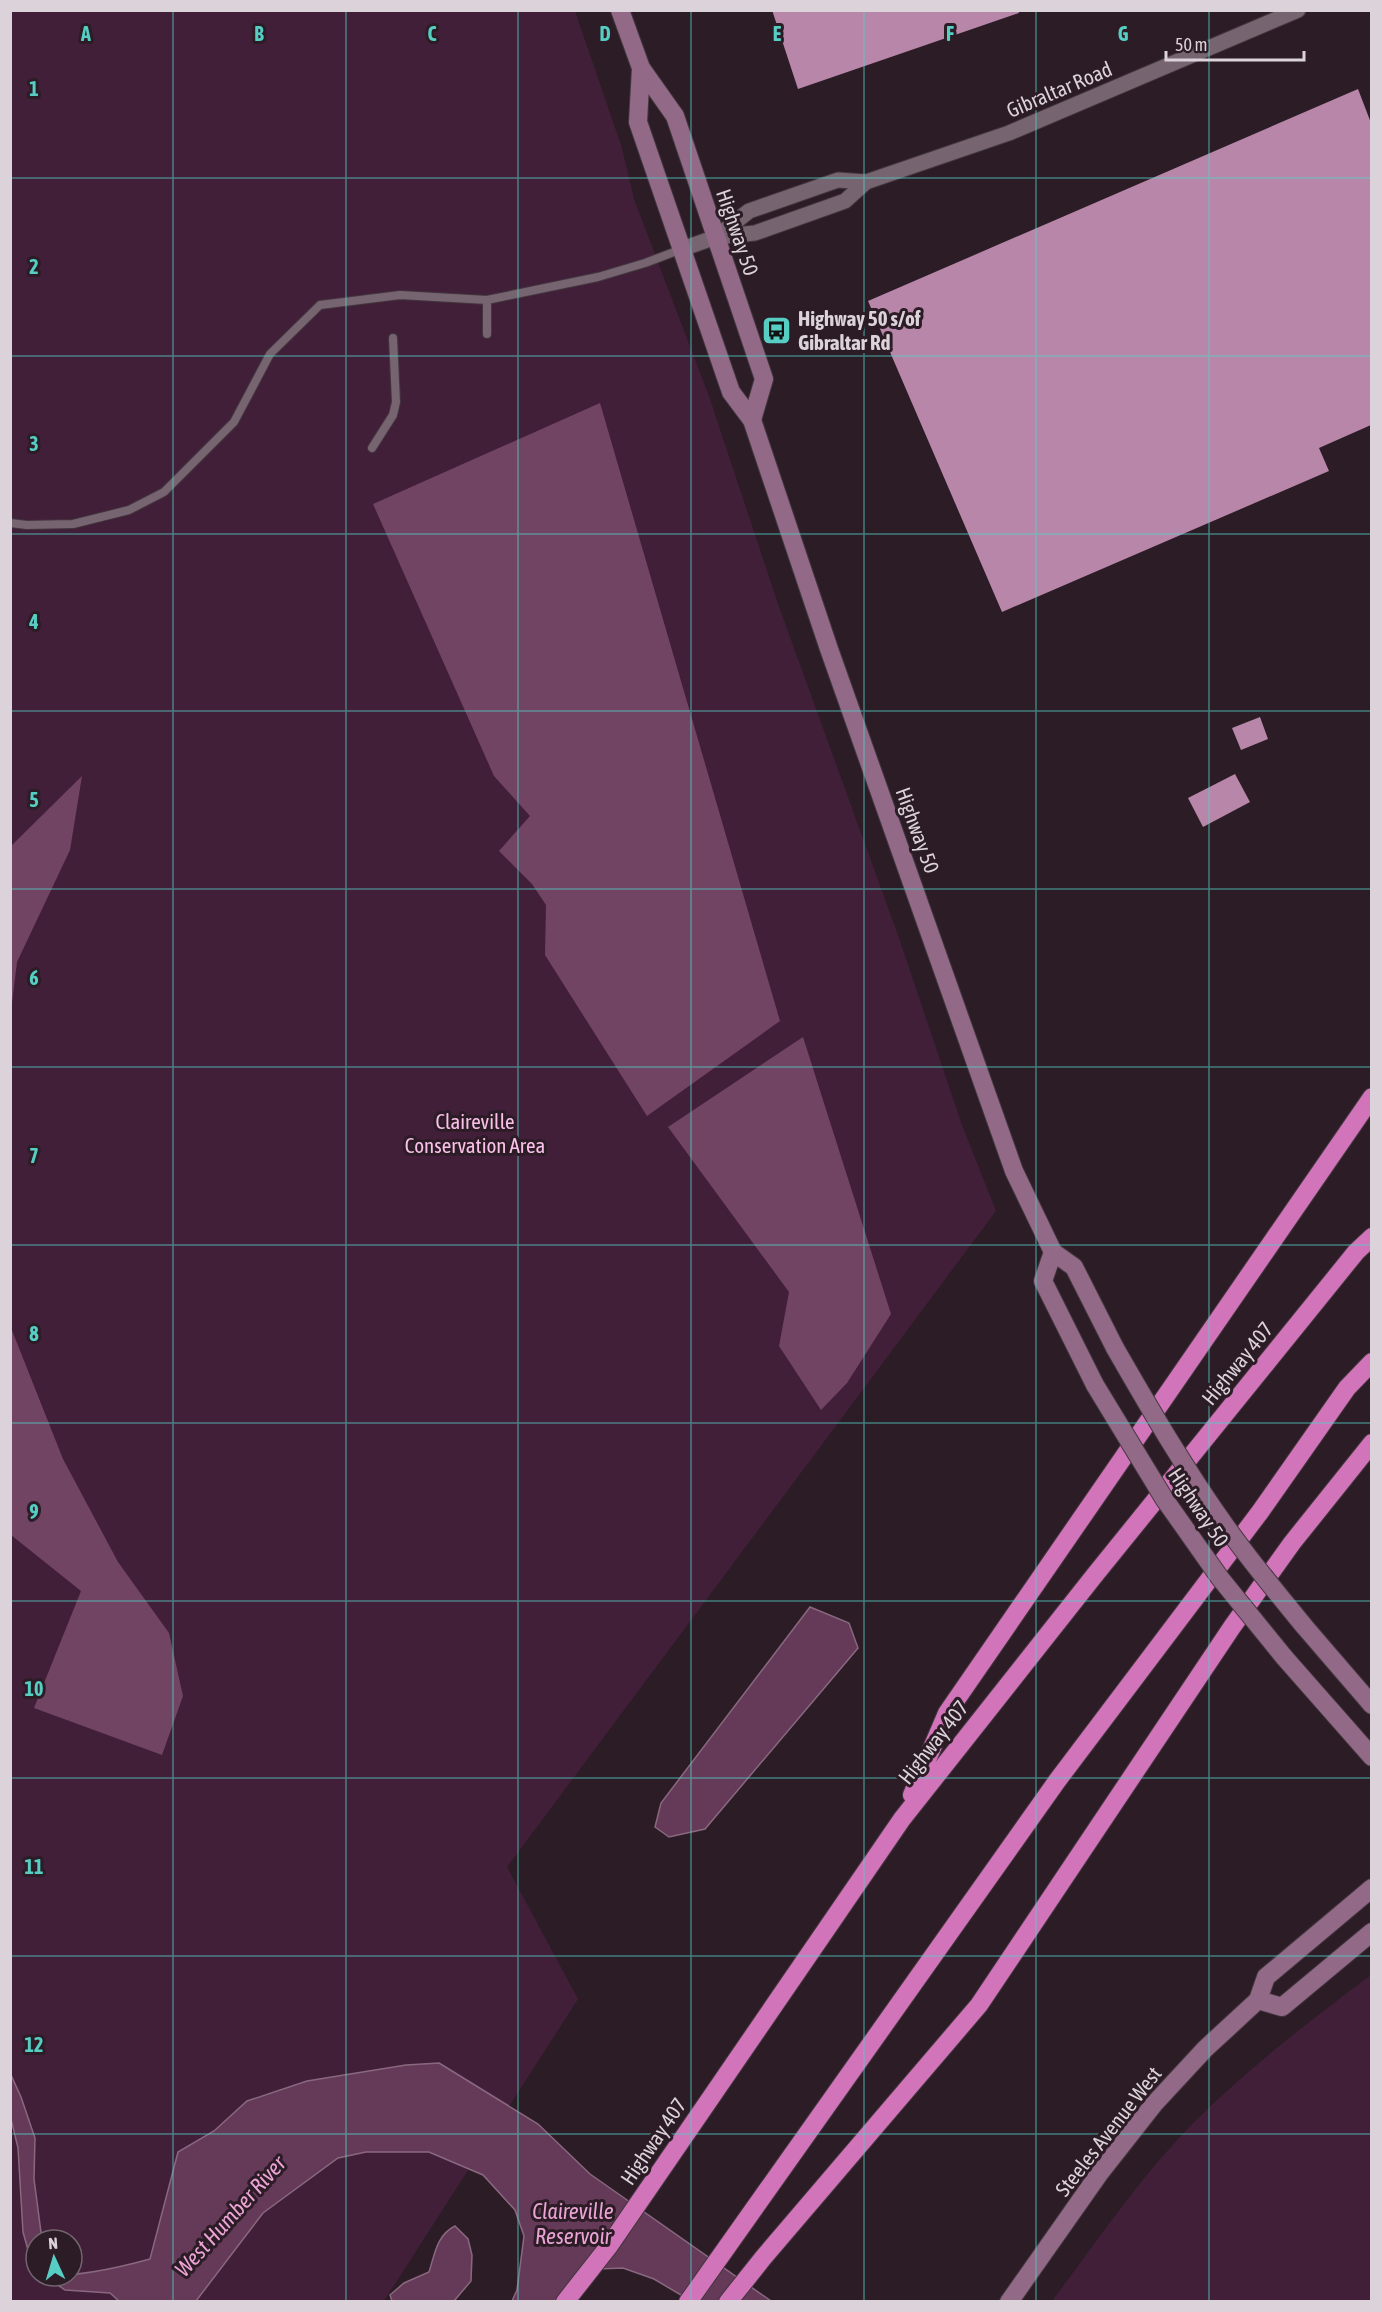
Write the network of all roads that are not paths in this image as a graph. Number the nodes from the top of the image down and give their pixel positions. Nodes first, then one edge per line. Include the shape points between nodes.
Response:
1 (620, 10) edge
2 (1298, 10) edge
3 (641, 68) junction
4 (866, 182) junction
5 (716, 237) junction
6 (682, 249) junction
7 (487, 300) junction
8 (487, 334) dead end
9 (393, 338) dead end
10 (752, 420) junction
11 (372, 448) dead end
12 (10, 523) edge
13 (1371, 1097) edge
14 (1371, 1237) edge
15 (1053, 1252) junction
16 (1371, 1362) edge
17 (1371, 1443) edge
18 (1371, 1705) edge
19 (1371, 1757) edge
20 (902, 1819) junction
21 (1371, 1888) edge
22 (1371, 1932) edge
23 (1257, 2000) junction
24 (565, 2301) edge
25 (688, 2301) edge
26 (728, 2301) edge
27 (1009, 2301) edge

1 - 3 main road, Highway 50
2 - 4 street, Gibraltar Road via 1019,129
3 - 5 main road, Highway 50 via 675,116
3 - 6 main road, Highway 50 via 638,122
4 - 5 street, Gibraltar Road via 845,201 755,233
4 - 5 street, Gibraltar Road via 838,180 749,211
5 - 6 street, Gibraltar Road
5 - 10 main road, Highway 50 via 764,380
6 - 7 lane via 598,277
6 - 10 main road, Highway 50 via 731,392
7 - 8 lane
7 - 12 lane via 400,295 320,305 270,354 234,422 164,492 129,510 74,524
9 - 11 lane via 396,402 393,415
10 - 15 main road, Highway 50 via 1014,1171
13 - 20 highway via 947,1713
14 - 20 highway, Highway 407 via 1094,1575
15 - 18 main road, Highway 50, bridge via 1074,1267 1166,1436 1227,1528
15 - 19 main road, Highway 50, bridge via 1043,1281 1095,1385 1165,1500 1284,1658
16 - 25 highway via 1347,1388 1260,1512 1057,1780
17 - 26 highway via 1232,1627 980,2005
20 - 24 highway, Highway 407 via 609,2246
21 - 23 main road, Steeles Avenue West via 1266,1977
22 - 23 main road via 1282,2007
23 - 27 main road, Steeles Avenue West via 1154,2104

